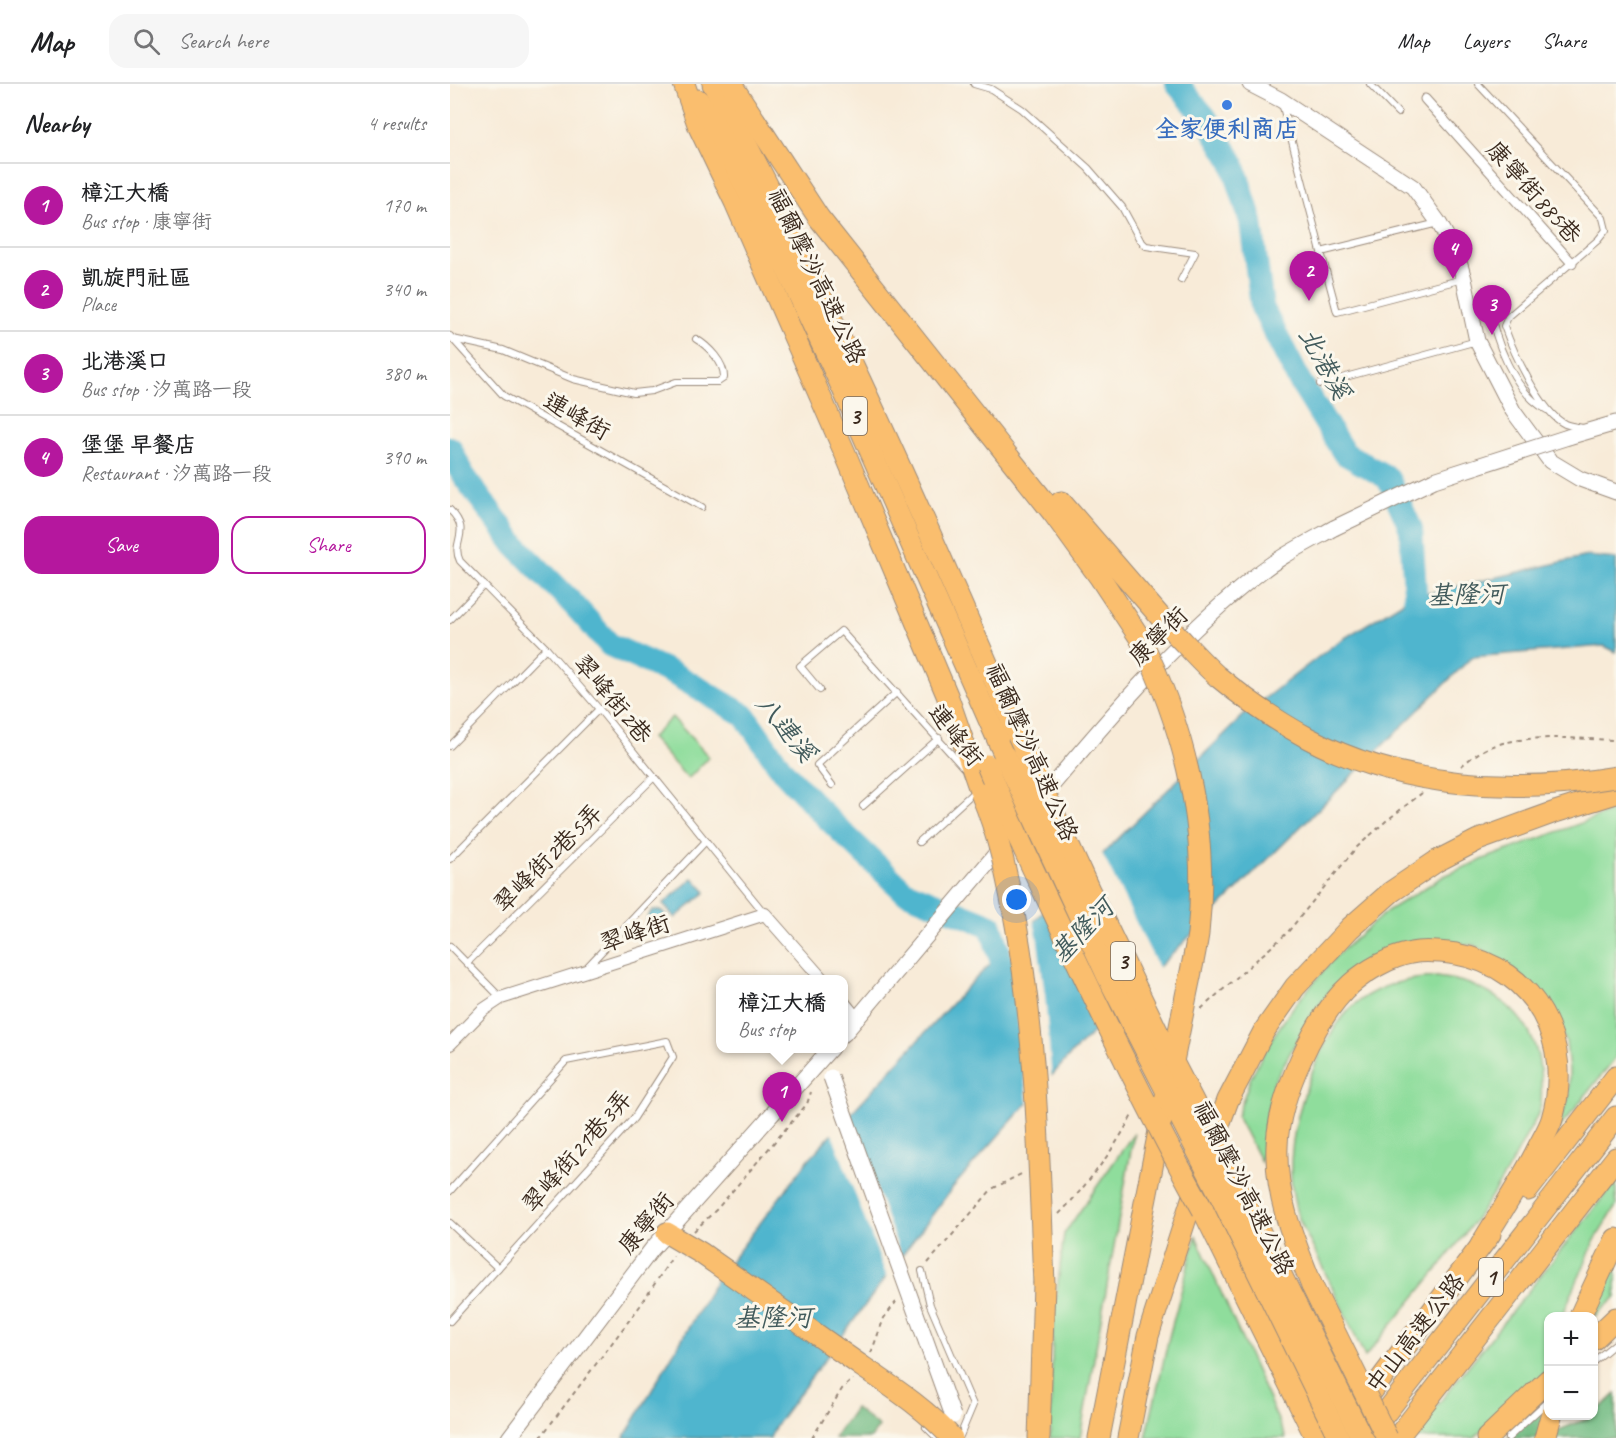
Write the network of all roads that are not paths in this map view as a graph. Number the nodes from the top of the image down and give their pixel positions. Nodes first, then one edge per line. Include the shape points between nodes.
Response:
1 (686, 84) edge
2 (713, 84) edge
3 (732, 84) edge
4 (974, 84) edge
5 (1250, 84) edge
6 (1370, 84) edge
7 (1478, 84) edge
8 (1425, 99) dead end
9 (1281, 100) junction
10 (1398, 113) dead end
11 (1439, 223) junction
12 (1321, 252) junction
13 (1572, 263) junction
14 (1464, 279) junction
15 (1181, 280) dead end
16 (1490, 303) dead end
17 (452, 337) edge
18 (696, 339) dead end
19 (1478, 341) junction
20 (1320, 384) dead end
21 (1549, 411) junction
22 (1616, 423) edge
23 (984, 425) junction
24 (1590, 430) junction
25 (1616, 492) edge
26 (702, 507) dead end
27 (450, 510) edge
28 (484, 585) junction
29 (450, 620) edge
30 (546, 648) junction
31 (820, 690) dead end
32 (897, 692) junction
33 (947, 696) junction
34 (599, 710) junction
35 (939, 738) junction
36 (450, 746) edge
37 (996, 760) junction
38 (654, 777) junction
39 (1616, 777) edge
40 (832, 785) dead end
41 (979, 791) junction
42 (1616, 793) edge
43 (863, 806) dead end
44 (706, 841) junction
45 (919, 842) dead end
46 (1003, 845) junction
47 (450, 859) edge
48 (765, 914) junction
49 (450, 946) edge
50 (467, 963) junction
51 (584, 971) junction
52 (819, 975) edge
53 (501, 998) junction
54 (848, 1009) edge
55 (857, 1019) junction
56 (848, 1029) edge
57 (450, 1044) edge
58 (827, 1053) edge
59 (1616, 1077) edge
60 (1616, 1117) edge
61 (1616, 1158) edge
62 (450, 1191) edge
63 (450, 1223) edge
64 (667, 1233) junction
65 (1616, 1239) edge
66 (1481, 1245) junction
67 (498, 1268) junction
68 (922, 1271) road end
69 (1582, 1312) edge
70 (1616, 1318) edge
71 (450, 1321) edge
72 (1598, 1334) edge
73 (1616, 1343) edge
74 (1598, 1357) edge
75 (1544, 1384) edge
76 (1544, 1405) edge
77 (1550, 1420) edge
78 (926, 1427) dead end
79 (509, 1438) edge
80 (937, 1438) edge
81 (957, 1438) edge
82 (1040, 1438) edge
83 (1099, 1438) edge
84 (1128, 1438) edge
85 (1316, 1438) edge
86 (1338, 1438) edge
87 (1364, 1438) edge
88 (1387, 1438) edge
89 (1398, 1438) edge
90 (1487, 1438) edge
91 (1508, 1438) edge
92 (1545, 1438) edge

1 - 33 highway via 699,128 845,453
1 - 37 highway, 福爾摩沙高速公路 / 3 via 715,125 848,399
2 - 87 highway, 福爾摩沙高速公路 / 3, bridge via 824,300 1089,890
3 - 23 highway via 819,218
4 - 15 lane via 991,89 1022,109 1088,168 1122,207 1146,246 1195,253
5 - 9 street
6 - 10 lane
7 - 13 lane, 康寧街885巷 via 1603,218 1606,230
8 - 13 street, 康寧街885巷
9 - 11 street via 1413,187
9 - 12 lane
11 - 12 lane
11 - 14 street via 1457,255
12 - 14 lane via 1337,312
13 - 21 lane via 1508,317 1504,326 1514,352
14 - 19 street
16 - 21 lane via 1492,324 1502,351 1521,386 1536,404
17 - 18 lane via 503,350 573,380 634,393 676,382 718,382 724,378 725,371 717,359
17 - 26 lane, 連峰街 via 504,396
19 - 20 lane
19 - 25 street via 1512,411 1550,461
21 - 24 lane via 1564,424
22 - 24 street, 康寧街
23 - 39 highway, bridge via 1054,495 1216,675 1263,711 1309,739 1363,761 1432,780 1507,786 1572,784
23 - 83 highway, bridge via 1099,576 1140,638 1156,670 1186,754 1196,816 1201,874 1198,934
24 - 46 street, 康寧街, bridge via 1434,480 1334,528 1258,574 1149,675
27 - 28 lane, 翠峰街2巷 via 461,524 457,556
28 - 29 lane
28 - 30 lane, 翠峰街2巷
30 - 34 lane, 翠峰街2巷
30 - 36 lane
31 - 32 lane, 連峰街 via 800,666 841,631
32 - 35 lane, 連峰街
32 - 40 lane via 817,765
33 - 37 highway
33 - 41 highway
34 - 38 lane, 翠峰街2巷
34 - 47 lane
35 - 41 lane, 連峰街
35 - 43 lane
37 - 85 highway, bridge via 1010,820 1150,1114 1203,1210
37 - 86 highway, 福爾摩沙高速公路 / 3, bridge via 1221,1197
38 - 44 lane, 翠峰街2巷
38 - 50 lane, 翠峰街2巷5弄
41 - 45 lane
41 - 46 lane, 連峰街
41 - 82 highway, bridge via 992,819 1012,903 1025,977 1037,1103 1044,1284
42 - 84 highway via 1478,840 1437,861 1391,892 1350,928 1295,987 1264,1031 1228,1100 1192,1196 1148,1336
44 - 48 lane, 翠峰街2巷
44 - 51 lane
46 - 55 street, 康寧街
48 - 51 street, 翠峰街
48 - 52 street
49 - 50 lane
50 - 53 lane
51 - 53 street, 翠峰街
53 - 57 street, 翠峰街 via 483,1010
54 - 55 street
55 - 56 street, 康寧街
58 - 64 street, 康寧街
58 - 81 street, bridge via 831,1077 953,1416
59 - 66 highway
60 - 87 highway, 中山高速公路 / 1
61 - 89 highway, 1
62 - 67 lane, 翠峰街21巷3弄 via 566,1061 667,1041 673,1057 634,1118
63 - 67 lane
64 - 79 street, 康寧街
64 - 81 highway, bridge via 897,1391
65 - 69 highway
66 - 86 highway
66 - 88 highway, bridge via 1525,1174 1552,1120 1559,1081 1556,1051 1551,1031 1535,1002 1499,968 1473,957 1412,953 1380,964 1351,984 1322,1020 1284,1106 1277,1146 1280,1190 1288,1225 1312,1286
67 - 71 lane
68 - 81 lane via 930,1305 973,1405
70 - 72 highway
73 - 74 lane
75 - 90 highway
76 - 91 lane
77 - 92 highway
78 - 80 lane

